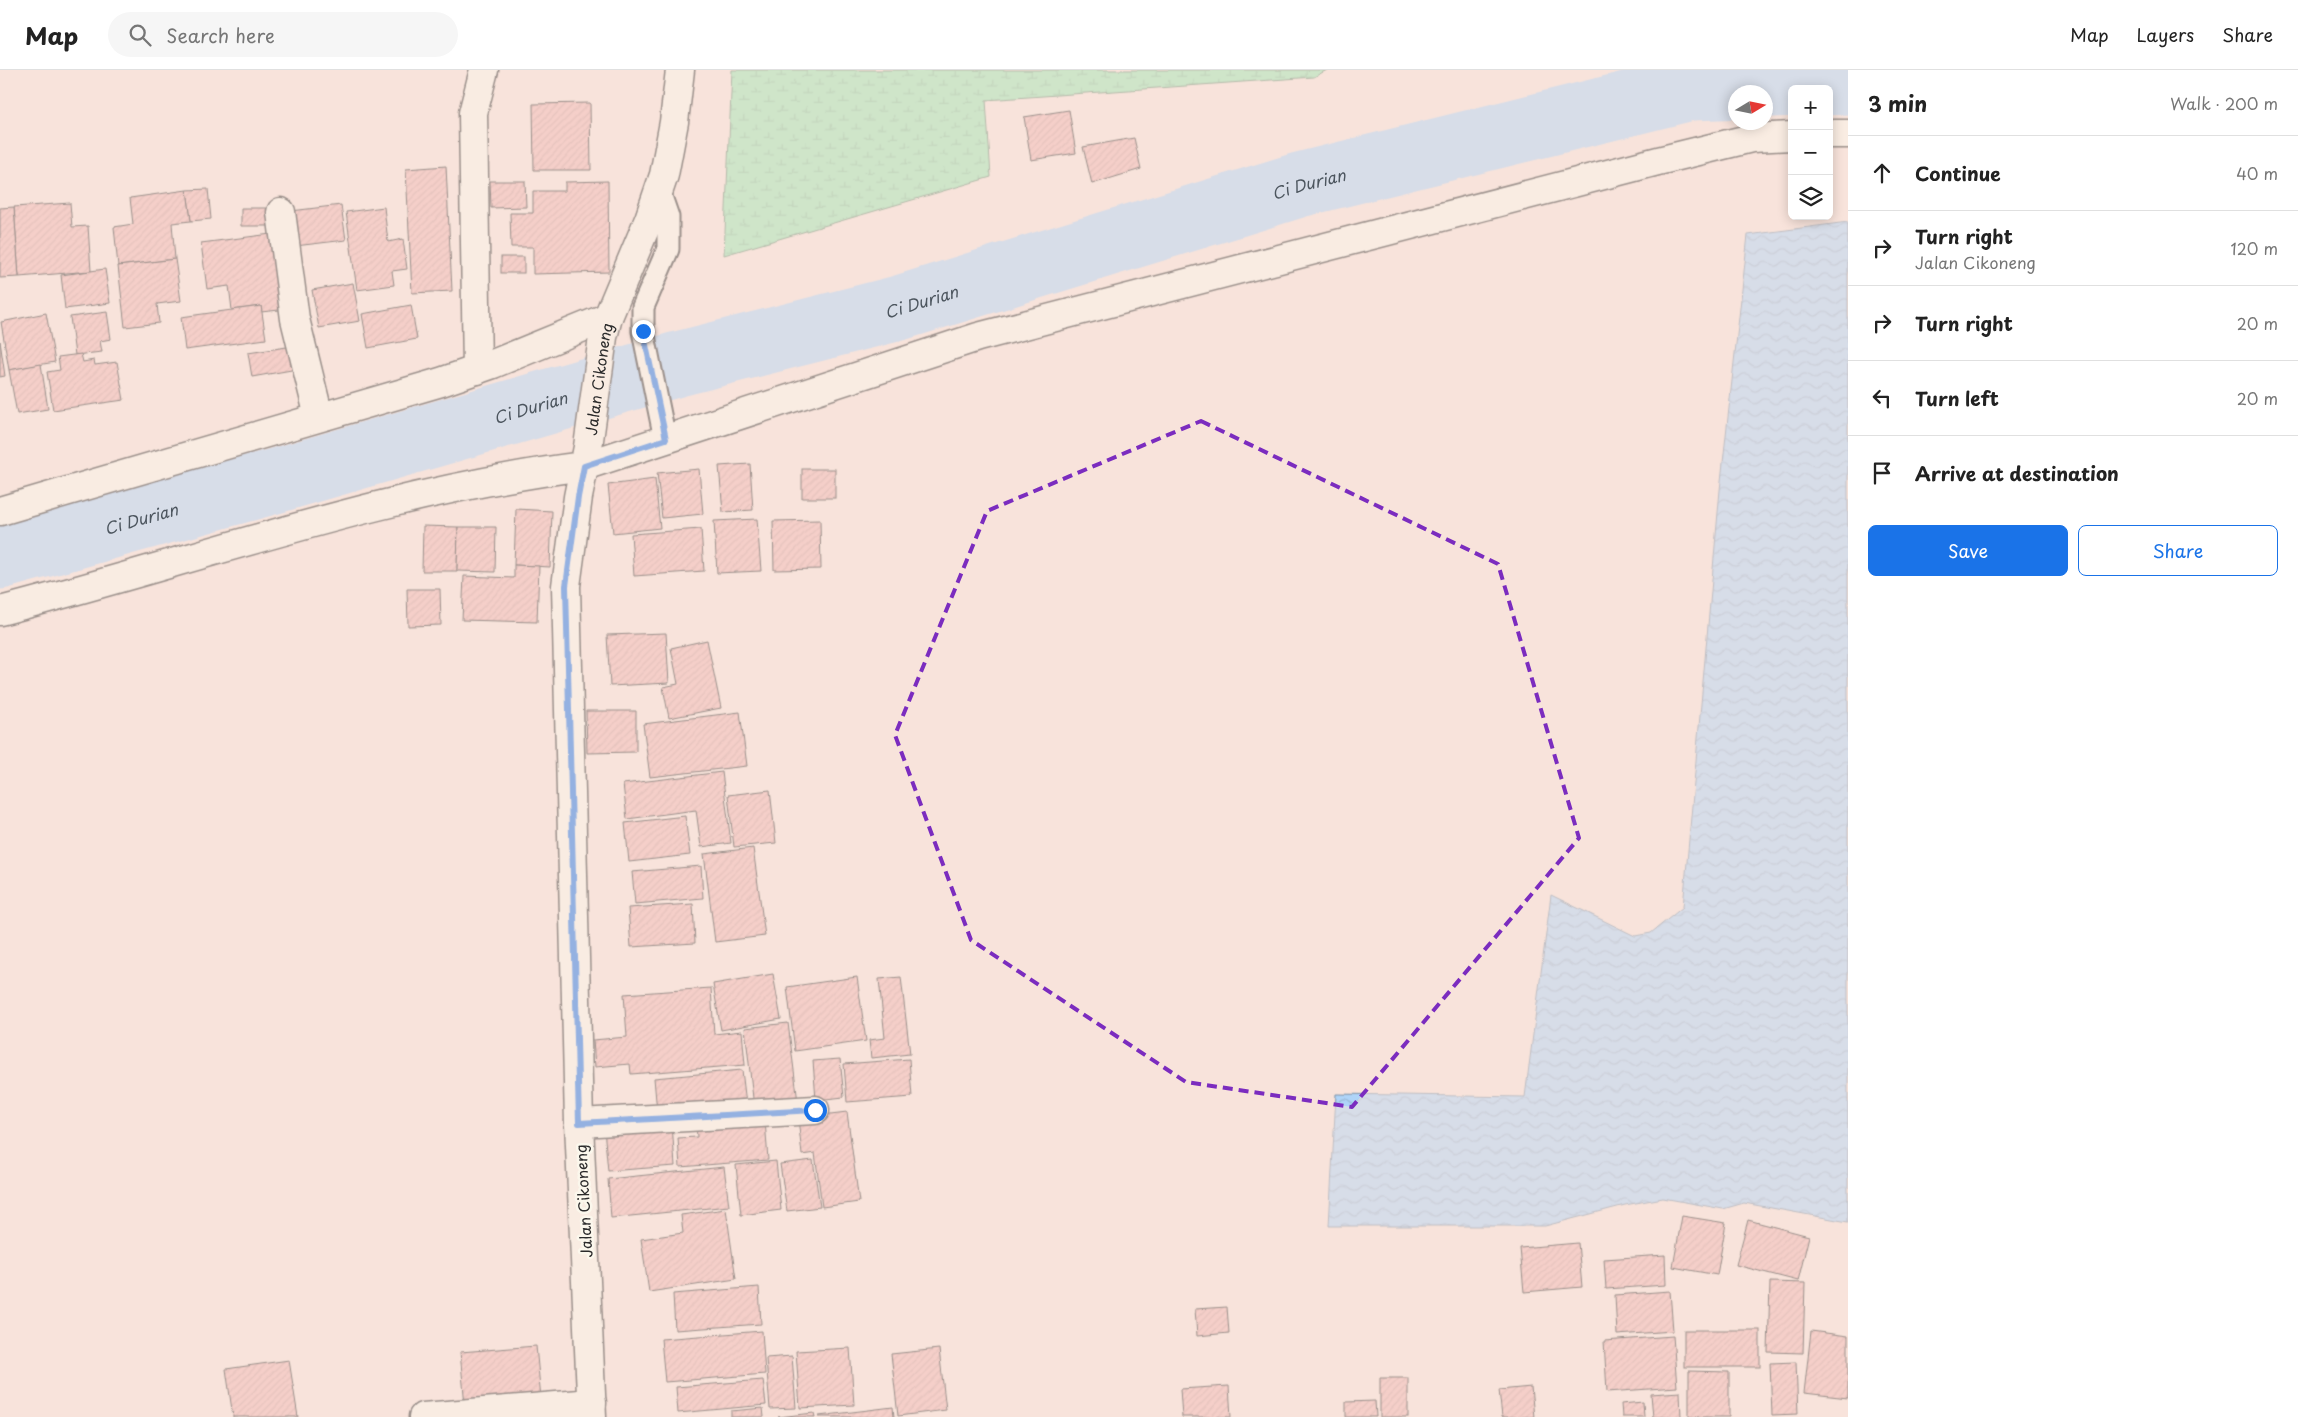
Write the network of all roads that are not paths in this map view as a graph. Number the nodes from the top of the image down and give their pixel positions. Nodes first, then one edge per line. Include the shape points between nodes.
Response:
1 (484, 70) edge
2 (680, 70) edge
3 (1833, 134) edge
4 (1848, 134) edge
5 (1788, 136) edge
6 (659, 191) junction
7 (281, 212) dead end
8 (606, 327) junction
9 (477, 370) junction
10 (319, 417) junction
11 (664, 427) junction
12 (586, 457) junction
13 (0, 511) edge
14 (0, 611) edge
15 (815, 1110) dead end
16 (579, 1123) junction
17 (592, 1410) edge
18 (423, 1417) edge

1 - 9 street via 473,113
2 - 6 street, Jalan Cikoneng via 674,122
3 - 4 street
5 - 11 street via 1752,138 1658,161 987,335
6 - 8 street, Jalan Cikoneng
6 - 11 lane via 668,217 668,249 643,307 643,331
7 - 10 street via 295,319
8 - 9 street
8 - 12 street, Jalan Cikoneng
9 - 10 street
10 - 13 street
11 - 12 street
12 - 14 street via 548,471 351,511 98,586
12 - 16 street, Jalan Cikoneng via 566,586
15 - 16 street
16 - 17 street, Jalan Cikoneng
17 - 18 street

